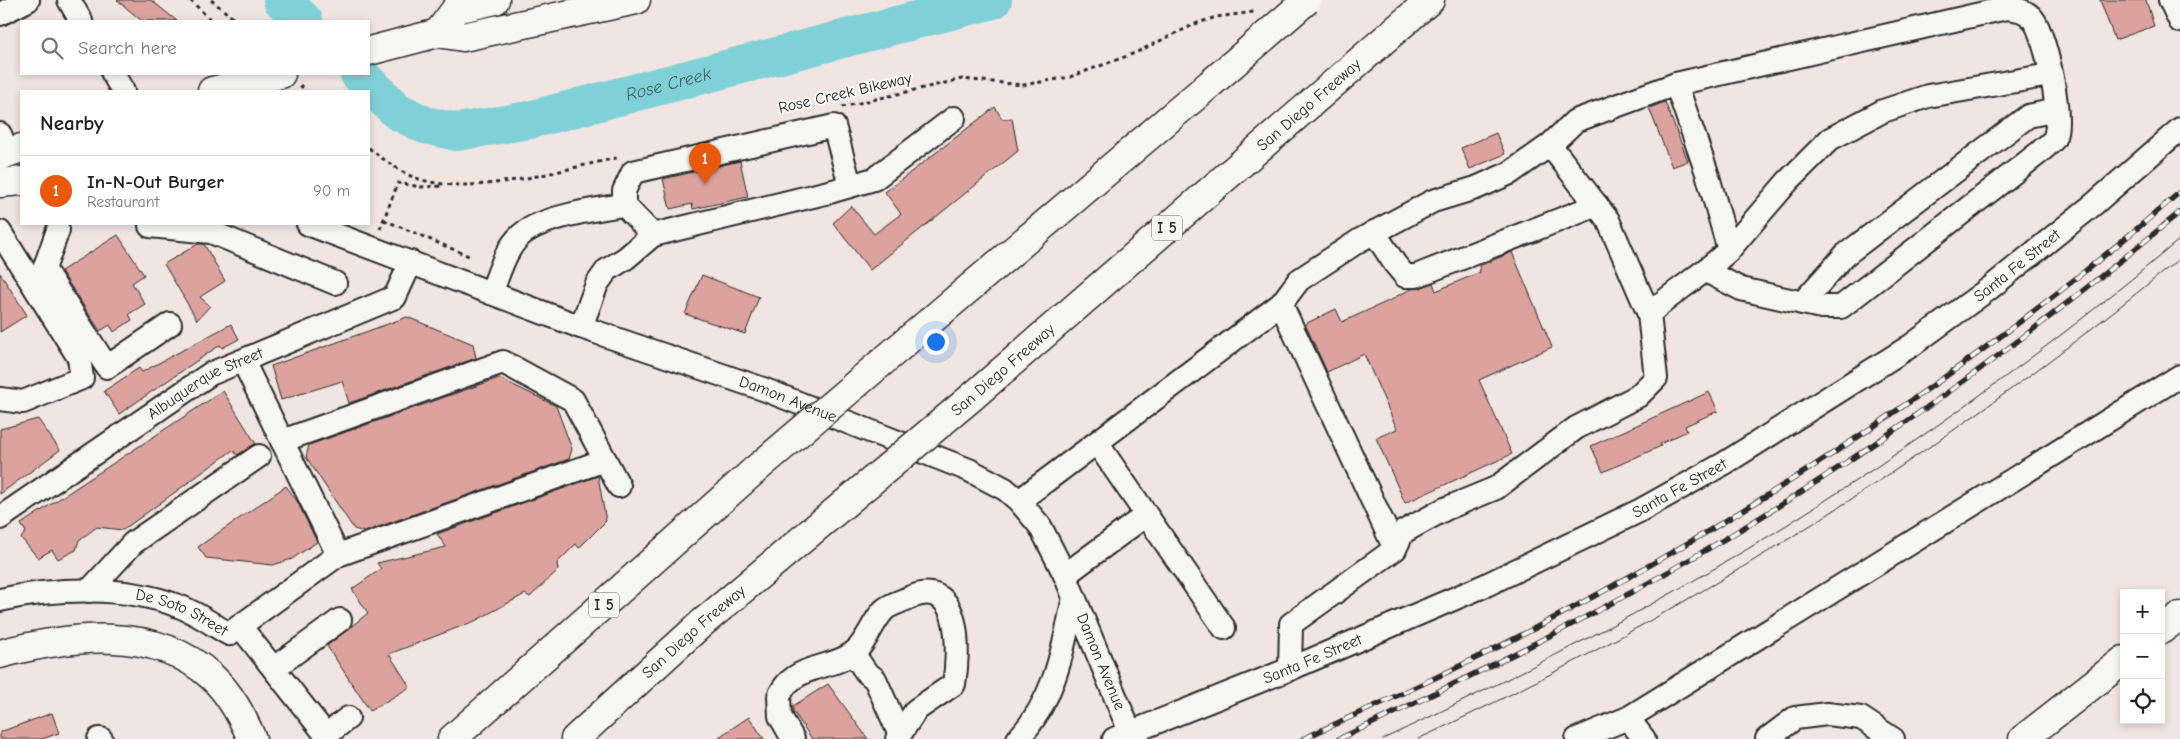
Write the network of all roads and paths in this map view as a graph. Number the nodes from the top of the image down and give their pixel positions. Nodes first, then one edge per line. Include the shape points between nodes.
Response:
1 (28, 0) edge
2 (68, 0) edge
3 (190, 0) edge
4 (211, 0) edge
5 (494, 0) edge
6 (636, 0) edge
7 (1307, 0) edge
8 (1430, 0) edge
9 (2170, 0) edge
10 (1257, 12) dead end
11 (0, 14) edge
12 (80, 20) edge
13 (211, 20) edge
14 (236, 20) edge
15 (2180, 21) edge
16 (438, 33) junction
17 (370, 51) edge
18 (113, 75) edge
19 (277, 75) edge
20 (2050, 75) junction
21 (1676, 84) junction
22 (122, 90) edge
23 (217, 90) edge
24 (838, 108) dead end
25 (2056, 110) junction
26 (954, 118) dead end
27 (2180, 129) edge
28 (1550, 145) junction
29 (370, 149) edge
30 (619, 158) dead end
31 (20, 181) edge
32 (0, 183) edge
33 (850, 185) junction
34 (447, 186) junction
35 (624, 205) junction
36 (1597, 205) junction
37 (311, 225) edge
38 (60, 226) edge
39 (150, 226) dead end
40 (212, 228) edge
41 (0, 232) edge
42 (1374, 232) junction
43 (653, 235) junction
44 (1729, 250) junction
45 (469, 256) dead end
46 (411, 262) junction
47 (1706, 271) junction
48 (335, 283) dead end
49 (491, 293) junction
50 (1802, 303) junction
51 (1281, 304) junction
52 (1649, 314) junction
53 (170, 324) dead end
54 (581, 327) junction
55 (243, 361) junction
56 (2180, 376) edge
57 (0, 399) edge
58 (282, 441) junction
59 (1097, 443) junction
60 (259, 456) dead end
61 (605, 460) junction
62 (619, 486) dead end
63 (1019, 501) junction
64 (1146, 515) junction
65 (0, 518) edge
66 (1395, 549) junction
67 (338, 555) junction
68 (1065, 575) junction
69 (89, 592) junction
70 (1074, 597) junction
71 (0, 600) edge
72 (2180, 616) edge
73 (340, 620) dead end
74 (240, 626) junction
75 (2165, 627) edge
76 (1224, 628) dead end
77 (853, 653) junction
78 (0, 654) edge
79 (2120, 663) edge
80 (274, 668) junction
81 (1290, 669) junction
82 (348, 718) dead end
83 (1628, 718) junction
84 (1122, 735) edge
85 (898, 737) edge
86 (252, 739) edge
87 (452, 739) edge
88 (575, 739) edge
89 (793, 739) edge
90 (1018, 739) edge
91 (1577, 739) edge
92 (1644, 739) edge
93 (1767, 739) edge
94 (1893, 739) edge
95 (2023, 739) edge

1 - 11 street
2 - 12 street
3 - 13 path
4 - 14 path
5 - 16 main road via 456,9
6 - 16 main road via 463,37
7 - 87 main road, I 5, bridge via 756,470
8 - 88 main road, San Diego Freeway / I 5, bridge via 972,397 701,624
9 - 15 street
10 - 24 path, Rose Creek Bikeway via 1209,19 1135,54 1070,77 1023,85 962,79
16 - 17 main road
18 - 22 street
19 - 23 main road
20 - 21 street via 2044,44 2033,19 2022,10 2006,8
20 - 25 street
20 - 44 street via 1928,96 1883,111 1830,139 1788,181
21 - 28 street via 1575,121
21 - 44 street via 1707,172
25 - 50 street via 2028,116 1845,255
25 - 50 street via 2054,139 2040,152 1841,307
26 - 33 street via 874,179
27 - 81 street, Santa Fe Street via 2094,204 1920,340 1724,463 1639,511 1486,585
28 - 36 street
28 - 42 street via 1510,173 1433,201
29 - 34 path via 412,177
30 - 34 path via 492,184
31 - 32 main road
33 - 35 street via 834,126 634,172 624,191
33 - 43 street via 833,192
34 - 45 path via 422,187 398,183 384,220
35 - 43 street
35 - 49 street via 588,210 538,225 521,234 509,249
36 - 42 street via 1416,276 1405,276
36 - 52 street via 1608,220
37 - 46 street, Damon Avenue
38 - 53 street via 44,269 107,367
39 - 40 street
40 - 48 street
41 - 57 street via 79,358 82,378 23,402
42 - 51 street via 1298,280
43 - 54 street via 607,270 597,284
44 - 47 street
46 - 49 street, Damon Avenue
46 - 55 street, Albuquerque Street via 396,297
47 - 50 street via 1741,289
47 - 52 street
49 - 54 street, Damon Avenue
51 - 59 street
51 - 66 street
52 - 66 street via 1656,378 1638,396 1576,428 1496,488 1445,509 1403,532
54 - 63 street, Damon Avenue via 763,389 969,470 1005,489
55 - 58 street
55 - 65 street, Albuquerque Street via 210,374
56 - 83 street
58 - 61 street via 503,362 573,400
58 - 67 street
59 - 63 street
59 - 64 street
60 - 69 street via 133,542
61 - 62 street
61 - 67 street, De Soto Street
63 - 68 street, Damon Avenue via 1040,526
64 - 68 street
64 - 76 street
66 - 81 street via 1291,624
67 - 74 street, De Soto Street
68 - 70 street, Damon Avenue
69 - 71 street, De Soto Street via 33,593
69 - 74 street, De Soto Street via 118,591 178,606 229,634
70 - 84 street, Damon Avenue
70 - 90 street via 1062,657 1046,701
72 - 75 main road
73 - 80 street
74 - 80 street
77 - 85 street via 875,680
77 - 85 street via 884,610 895,604 918,594 932,594 951,607 958,659 954,684 916,710
77 - 89 street via 814,667 790,681 779,696 780,716
78 - 86 main road via 69,640 99,638 139,641 159,647 180,655 212,676 243,717
79 - 95 main road
80 - 82 street via 326,735
81 - 84 street, Santa Fe Street
83 - 91 street
83 - 92 street
93 - 94 street via 1795,718 1827,714 1861,718

